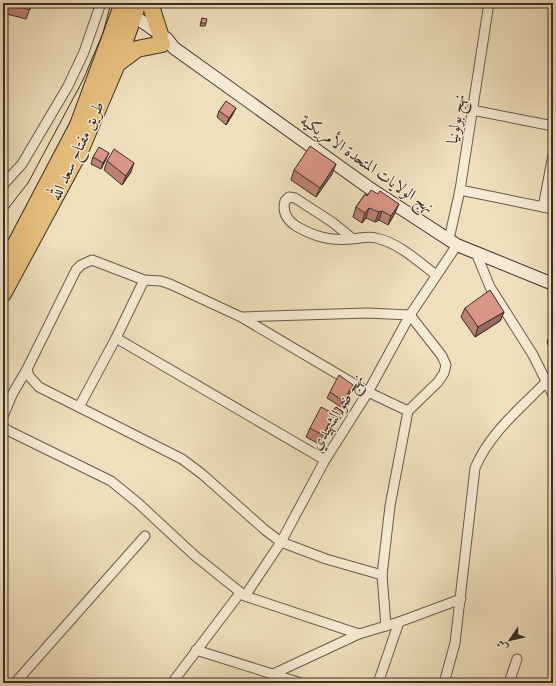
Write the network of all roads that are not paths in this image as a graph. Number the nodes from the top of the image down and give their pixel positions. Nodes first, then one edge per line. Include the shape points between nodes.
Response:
1 (101, 3) edge
2 (150, 3) edge
3 (489, 3) edge
4 (128, 12) edge
5 (165, 42) junction
6 (117, 64) junction
7 (472, 110) junction
8 (553, 126) edge
9 (553, 155) edge
10 (14, 174) junction
11 (3, 180) edge
12 (3, 185) edge
13 (460, 190) junction
14 (543, 207) junction
15 (553, 209) edge
16 (353, 239) junction
17 (453, 242) junction
18 (476, 253) junction
19 (3, 268) edge
20 (436, 275) junction
21 (144, 280) junction
22 (553, 284) edge
23 (3, 294) edge
24 (410, 315) junction
25 (241, 317) junction
26 (116, 338) junction
27 (27, 369) junction
28 (548, 381) junction
29 (368, 392) junction
30 (553, 394) edge
31 (79, 407) junction
32 (408, 411) junction
33 (3, 416) edge
34 (3, 427) edge
35 (325, 460) junction
36 (145, 536) dead end
37 (281, 542) junction
38 (382, 575) junction
39 (243, 595) junction
40 (461, 599) junction
41 (399, 622) junction
42 (386, 626) junction
43 (359, 634) junction
44 (196, 650) junction
45 (517, 659) dead end
46 (277, 678) edge
47 (15, 683) edge
48 (172, 683) edge
49 (301, 683) edge
50 (378, 683) edge
51 (444, 683) edge
52 (509, 683) edge

1 - 10 street via 84,52 68,86 33,147
2 - 5 highway
3 - 7 street, نهج بولونيا
4 - 5 street, نهج الولايات المتحدة الأمريكية
4 - 6 highway, طريق مفتاح سعد الله
4 - 19 highway, طريق مفتاح سعد الله via 75,131
5 - 6 highway via 137,49
5 - 17 street, نهج الولايات المتحدة الأمريكية via 368,187
6 - 23 highway, طريق مفتاح سعد الله via 80,151
7 - 8 street
7 - 13 street, نهج بولونيا
9 - 14 street
10 - 11 street
10 - 12 street
13 - 14 street
13 - 17 street, نهج بولونيا
14 - 15 street
16 - 16 street via 328,239 310,234 291,223 284,212 284,201 295,198
16 - 20 street via 366,236 389,242
17 - 18 street, نهج الولايات المتحدة الأمريكية
17 - 20 street, نهج ضو الشهيدي
18 - 22 street, نهج الولايات المتحدة الأمريكية
18 - 28 street via 490,287
20 - 24 street, نهج ضو الشهيدي
21 - 25 street via 170,284
21 - 26 street
21 - 27 street via 92,260 81,265 76,270
24 - 25 street via 367,313
24 - 29 street, نهج ضو الشهيدي
24 - 32 street via 442,356 446,365 438,382
25 - 29 street
26 - 31 street
26 - 35 street
27 - 31 street via 39,387
27 - 33 street
28 - 30 street
28 - 40 street via 495,434 487,444 476,468
29 - 32 street
29 - 35 street, نهج ضو الشهيدي
31 - 37 street via 190,464
32 - 38 street via 390,506
34 - 39 street via 111,481
35 - 37 street, نهج ضو الشهيدي
36 - 47 street
37 - 38 street via 326,559
37 - 39 street, نهج ضو الشهيدي
38 - 42 street
39 - 43 street
39 - 44 street, نهج ضو الشهيدي
40 - 41 street
40 - 51 street via 455,643
41 - 42 street
41 - 50 street
42 - 43 street
43 - 46 street
44 - 46 street
44 - 48 street, نهج ضو الشهيدي
45 - 52 street
46 - 49 street

